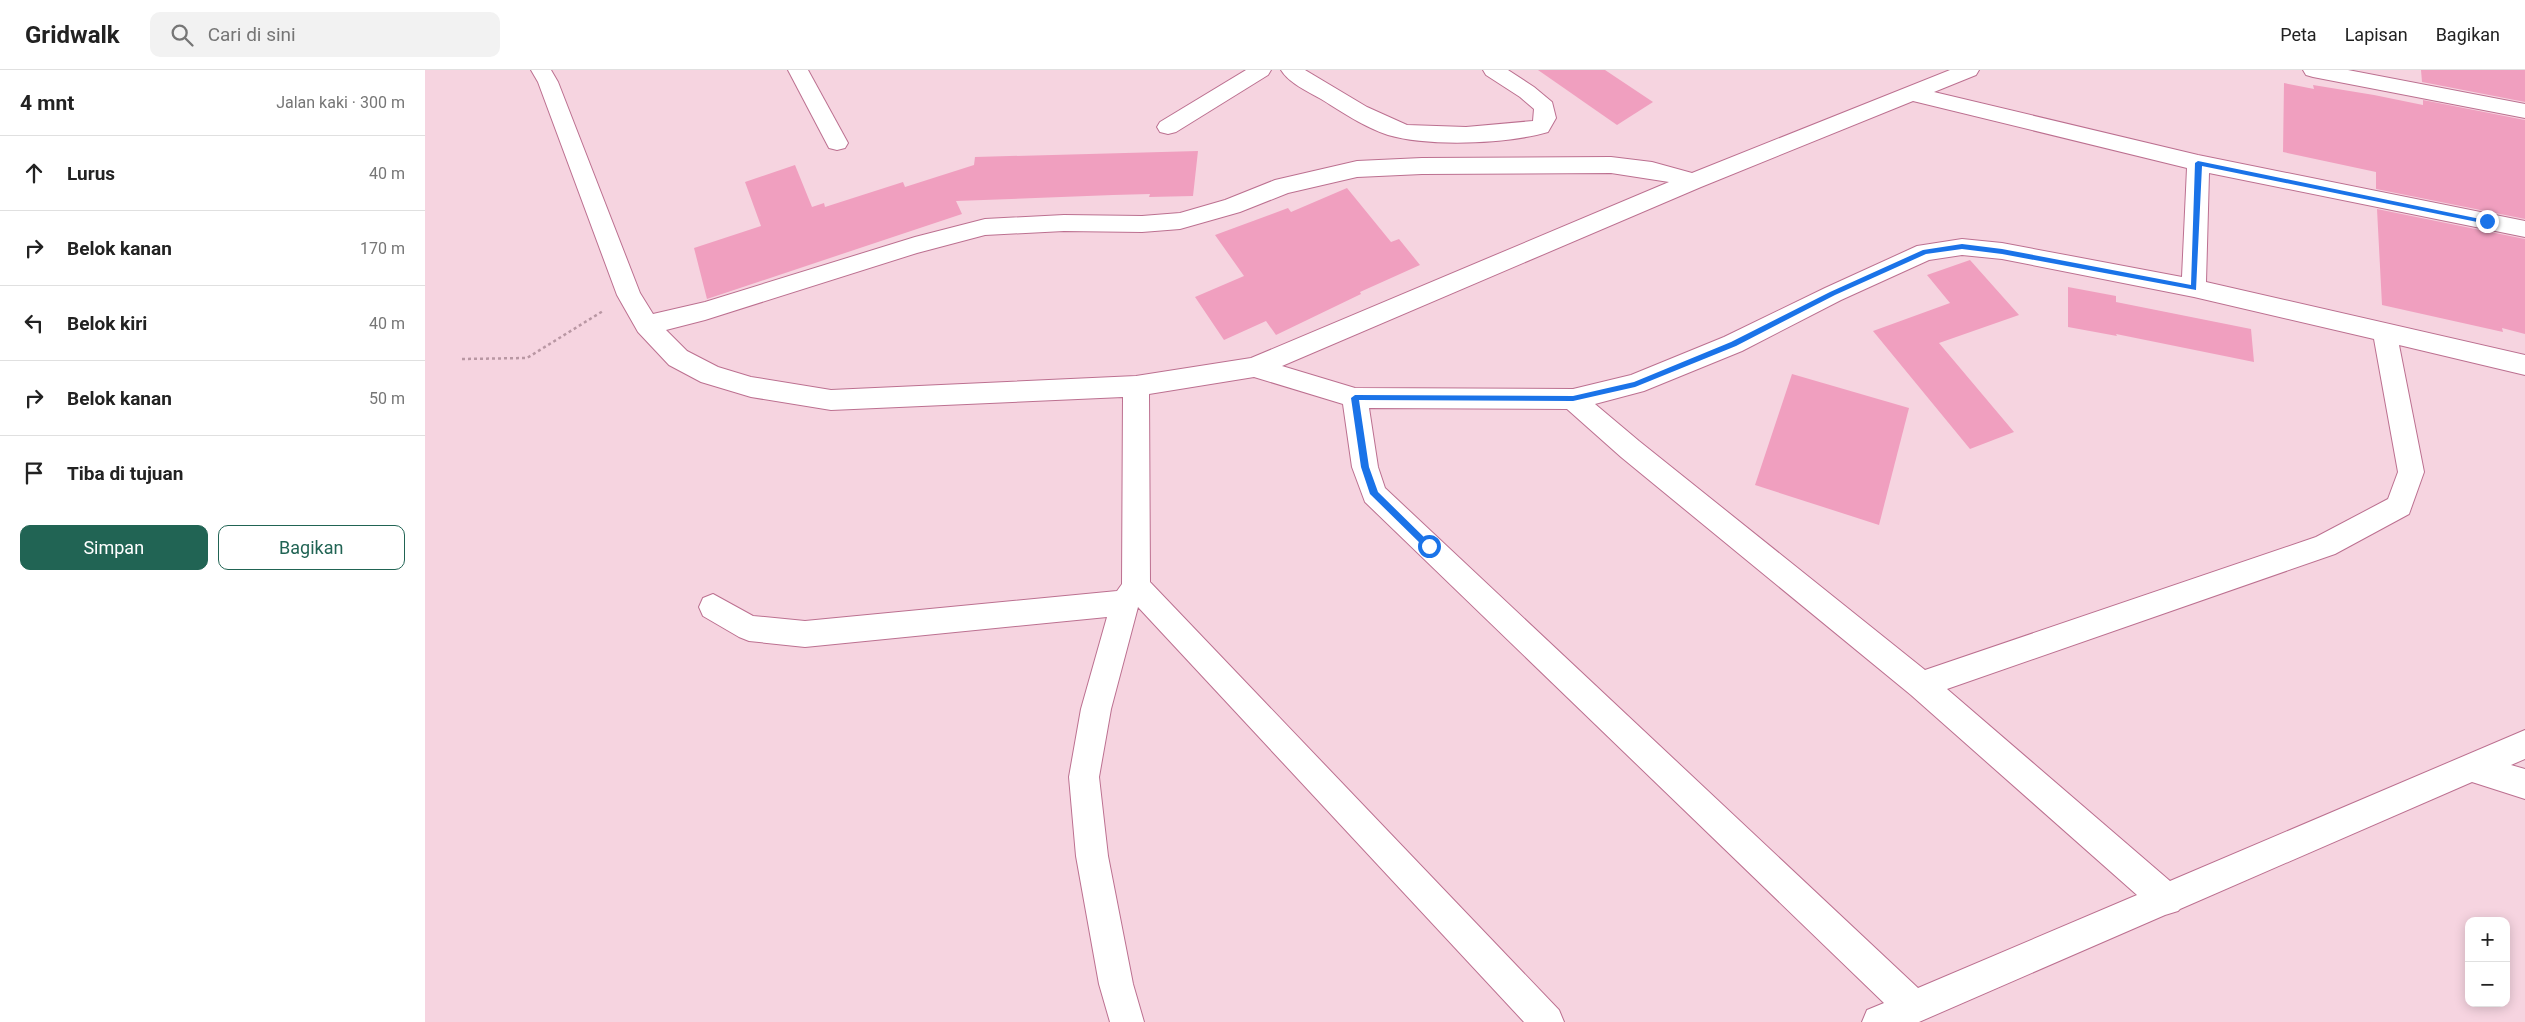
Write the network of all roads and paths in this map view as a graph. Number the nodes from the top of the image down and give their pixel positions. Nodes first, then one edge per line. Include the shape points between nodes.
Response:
1 (541, 70) edge
2 (797, 70) edge
3 (1261, 70) edge
4 (1291, 70) edge
5 (1493, 70) edge
6 (1969, 70) edge
7 (2313, 70) edge
8 (1914, 94) junction
9 (2525, 111) edge
10 (1168, 127) dead end
11 (837, 143) dead end
12 (2198, 163) junction
13 (1693, 181) junction
14 (2525, 229) edge
15 (2194, 288) junction
16 (629, 295) junction
17 (647, 325) junction
18 (2385, 334) junction
19 (462, 359) dead end
20 (2525, 365) edge
21 (1254, 367) junction
22 (1136, 386) junction
23 (1355, 398) junction
24 (1573, 398) junction
25 (1131, 594) junction
26 (713, 607) dead end
27 (1921, 685) junction
28 (2525, 744) edge
29 (2471, 767) junction
30 (2525, 784) edge
31 (2167, 900) junction
32 (1912, 1006) junction
33 (1127, 1022) edge
34 (1547, 1022) edge
35 (1879, 1022) edge

1 - 16 street
2 - 11 street
3 - 10 street
4 - 5 street via 1396,130 1413,133 1471,132 1540,127 1545,118 1544,107
6 - 8 street
7 - 9 street
8 - 12 street
8 - 13 street
12 - 14 street
12 - 15 street
13 - 17 street via 1652,170 1611,166 1357,169 1283,186 1232,206 1180,221 985,227 915,245 705,311
13 - 21 street
15 - 18 street
15 - 24 street via 2002,251 1962,246 1925,252 1724,348 1635,384
16 - 17 street
16 - 19 path via 527,358
17 - 22 street via 678,358 710,375 751,387 831,400
18 - 20 street
18 - 27 street via 2411,472 2399,506 2325,546
21 - 22 street
21 - 23 street
22 - 25 street
23 - 24 street
23 - 32 street via 1365,467 1374,494
24 - 27 street via 1630,450
25 - 26 street via 805,634 749,628
25 - 33 street via 1096,709 1084,777 1092,856 1116,984
25 - 34 street
27 - 31 street
28 - 29 street
29 - 30 street
29 - 31 street
31 - 32 street
32 - 35 street

